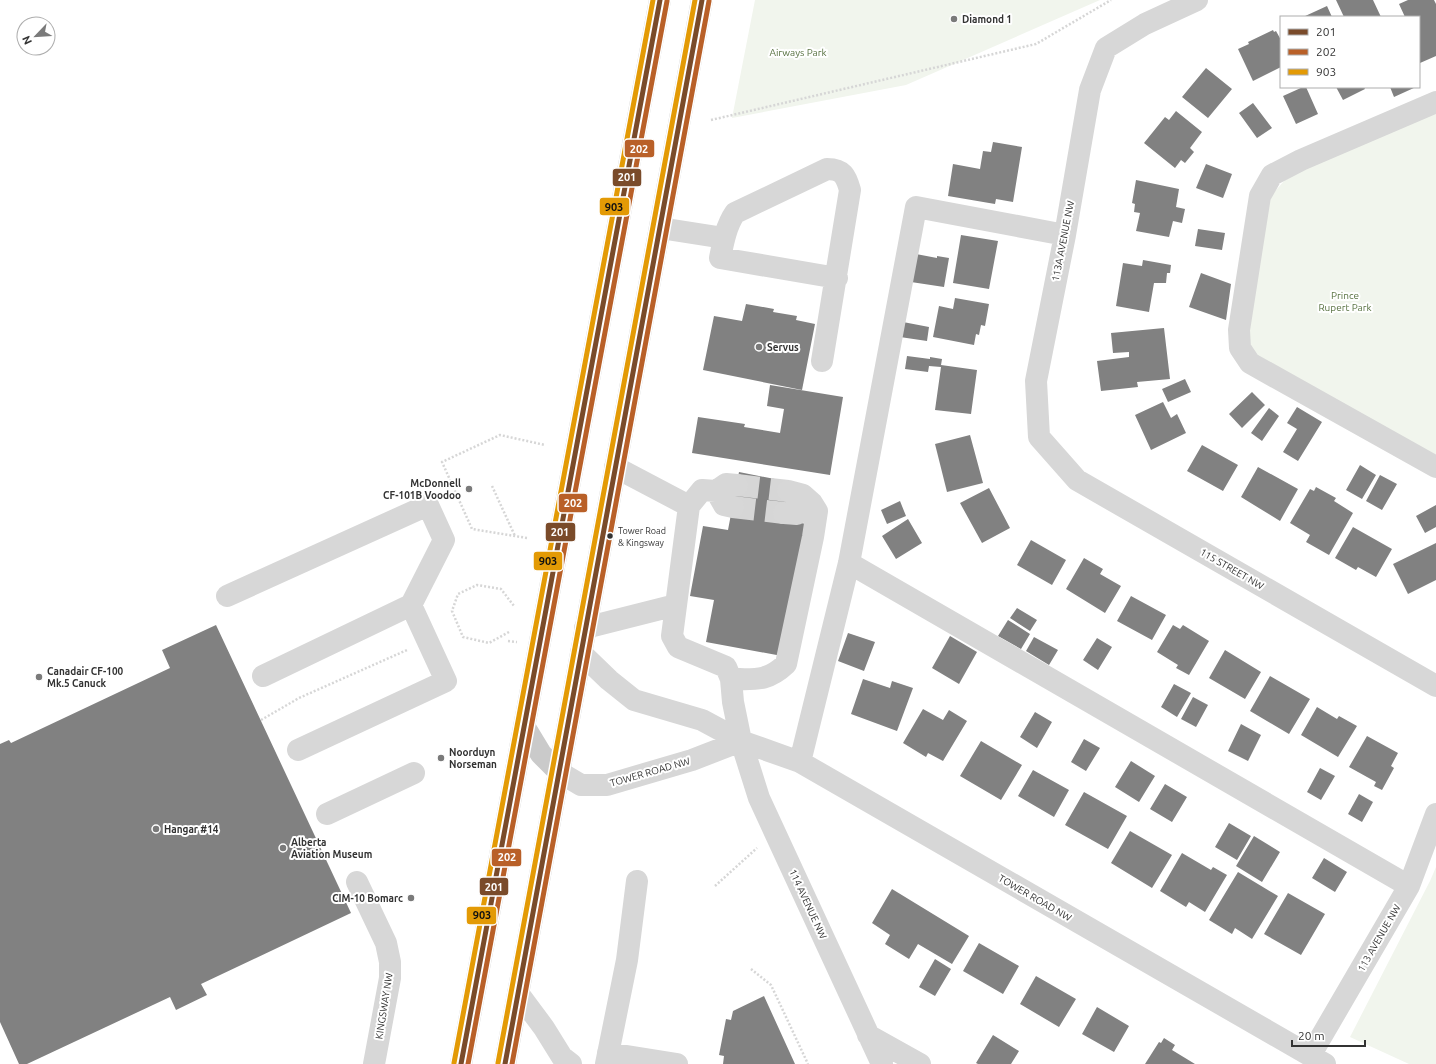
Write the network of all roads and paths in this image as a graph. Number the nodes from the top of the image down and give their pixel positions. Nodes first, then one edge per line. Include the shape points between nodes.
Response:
1 (660, 0) edge
2 (702, 0) edge
3 (1112, 0) edge
4 (1197, 0) edge
5 (1436, 102) edge
6 (711, 120) dead end
7 (660, 228) junction
8 (1064, 235) junction
9 (724, 238) junction
10 (836, 278) junction
11 (822, 361) dead end
12 (1039, 437) joint
13 (545, 444) dead end
14 (615, 467) junction
15 (1436, 467) edge
16 (492, 486) dead end
17 (788, 491) tunnel mouth
18 (812, 503) junction
19 (690, 506) junction
20 (732, 507) dead end
21 (784, 512) tunnel mouth
22 (516, 536) junction
23 (527, 538) dead end
24 (849, 563) junction
25 (227, 596) dead end
26 (411, 605) junction
27 (514, 606) dead end
28 (676, 606) junction
29 (586, 628) junction
30 (509, 632) dead end
31 (428, 641) junction
32 (581, 653) junction
33 (264, 676) dead end
34 (731, 679) junction
35 (1436, 686) edge
36 (261, 720) dead end
37 (524, 726) junction
38 (741, 741) junction
39 (298, 750) dead end
40 (800, 762) junction
41 (559, 772) junction
42 (414, 773) dead end
43 (327, 814) dead end
44 (1436, 814) edge
45 (762, 843) dead end
46 (637, 881) dead end
47 (357, 882) dead end
48 (715, 886) dead end
49 (1409, 886) junction
50 (751, 969) dead end
51 (518, 992) junction
52 (868, 1035) junction
53 (607, 1059) edge
54 (1318, 1060) edge
55 (374, 1064) edge
56 (461, 1064) edge
57 (505, 1064) edge
58 (571, 1064) edge
59 (677, 1064) edge
60 (808, 1064) edge
61 (882, 1064) edge
62 (920, 1064) edge

1 - 37 main road
2 - 7 main road
3 - 6 path via 1036,44
4 - 8 street, 113A AVENUE NW via 1146,24 1106,48 1090,90
5 - 15 street via 1272,175 1260,196 1239,330 1240,348 1250,363
7 - 9 street
7 - 14 main road
8 - 12 street, 113A AVENUE NW via 1036,381
8 - 24 street via 916,207
9 - 10 street via 720,258
9 - 10 street via 735,213 803,179 827,169 835,169 842,172 850,190
10 - 11 street
12 - 35 street, 115 STREET NW via 1077,480
13 - 22 path via 500,435 442,462 472,528
14 - 19 street
14 - 29 main road
16 - 22 path
17 - 18 street via 803,495
18 - 21 street via 797,514
18 - 34 street via 817,511 814,537 786,664 778,672 764,679
19 - 20 street via 702,490 726,488 724,505
19 - 28 street
22 - 23 path
24 - 40 street
24 - 49 street
25 - 26 street via 428,505 444,540
26 - 31 street
26 - 33 street
27 - 30 path via 500,589 477,585 458,594 452,611 463,637 489,643
28 - 29 street
28 - 34 street via 672,636 678,647 726,667
29 - 32 main road
31 - 36 path via 299,698
31 - 39 street via 446,681
32 - 38 street, TOWER ROAD NW via 634,700 702,720
32 - 41 main road
34 - 38 street, 114 AVENUE NW
37 - 41 main road via 541,754
37 - 56 main road
38 - 40 street, TOWER ROAD NW
38 - 41 street, TOWER ROAD NW via 692,760 607,785 581,785
38 - 52 street, 114 AVENUE NW via 759,798
40 - 54 street, TOWER ROAD NW
41 - 51 main road
42 - 43 street
44 - 49 street, 113 AVENUE NW
45 - 48 path
46 - 53 street via 627,960
47 - 55 street, KINGSWAY NW via 386,943 390,962 390,978
49 - 54 street, 113 AVENUE NW
50 - 60 path via 771,985
51 - 57 main road
51 - 58 street via 562,1056
52 - 61 street, 114 AVENUE NW
52 - 62 street
53 - 59 street

